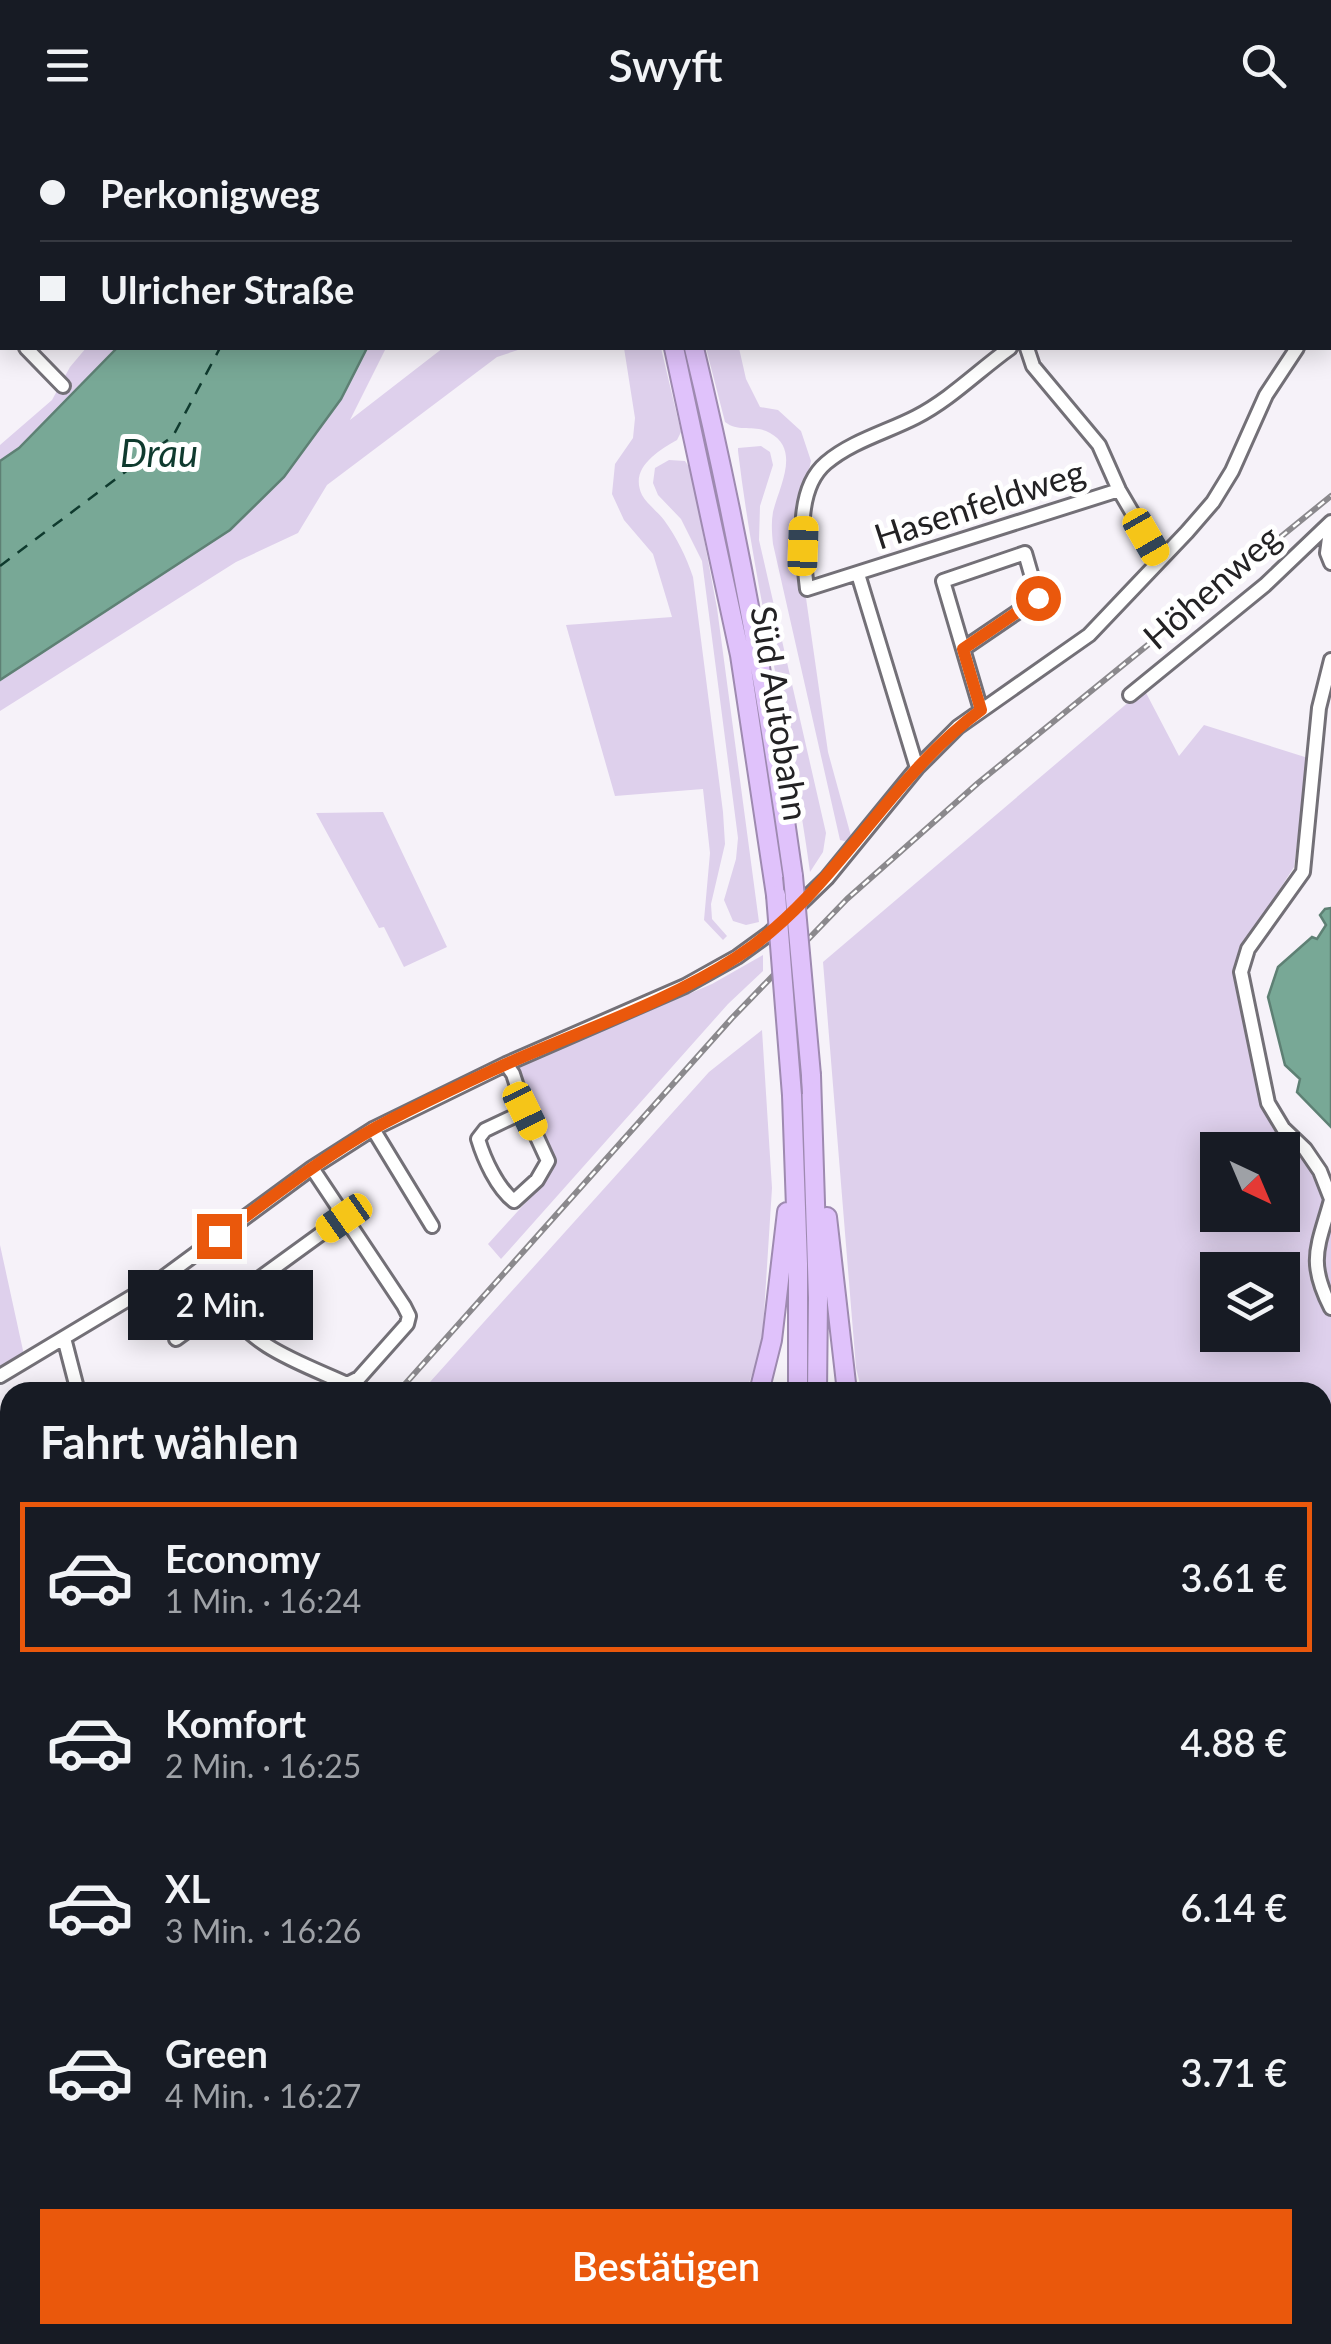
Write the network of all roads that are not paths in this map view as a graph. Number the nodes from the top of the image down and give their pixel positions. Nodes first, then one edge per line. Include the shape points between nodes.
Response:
1 (28, 350) edge
2 (674, 350) edge
3 (694, 350) edge
4 (1007, 350) edge
5 (1029, 350) edge
6 (1296, 350) edge
7 (63, 386) dead end
8 (1119, 490) junction
9 (1331, 523) edge
10 (1160, 560) junction
11 (1331, 563) edge
12 (858, 574) junction
13 (963, 649) junction
14 (1331, 660) edge
15 (1130, 695) dead end
16 (981, 710) junction
17 (917, 768) junction
18 (506, 1064) junction
19 (525, 1111) junction
20 (373, 1130) junction
21 (815, 1164) junction
22 (312, 1168) junction
23 (796, 1178) junction
24 (1331, 1200) edge
25 (344, 1218) junction
26 (432, 1226) dead end
27 (225, 1302) junction
28 (1331, 1308) edge
29 (64, 1338) junction
30 (176, 1339) dead end
31 (0, 1376) edge
32 (75, 1382) edge
33 (341, 1382) edge
34 (354, 1382) edge
35 (762, 1382) edge
36 (798, 1382) edge
37 (817, 1382) edge
38 (847, 1382) edge

1 - 7 street
2 - 23 highway, Süd Autobahn, bridge via 734,618 776,895
3 - 21 highway, Süd Autobahn, bridge via 773,736 792,876
4 - 12 street, Hasenfeldweg via 920,415 862,442 814,477 803,546 807,589
5 - 8 street via 1033,366 1099,446
6 - 10 street via 1213,502
8 - 10 street
8 - 12 street, Hasenfeldweg
9 - 11 street
9 - 15 street, Höhenweg
10 - 16 street via 1089,635
12 - 17 street, Hasenfeldweg
13 - 13 street via 1038,598 1025,554 943,581
13 - 16 street
14 - 24 street via 1302,872 1248,949 1241,972 1268,1103 1320,1171
16 - 17 street
17 - 18 street via 799,907 737,957 657,1000
18 - 19 street
18 - 20 street
19 - 19 street via 478,1139 514,1202 548,1161
20 - 22 street
20 - 26 street
21 - 37 highway, Süd Autobahn
21 - 38 highway via 825,1194
22 - 25 street
22 - 29 street via 160,1280
23 - 35 highway
23 - 36 highway, Süd Autobahn
24 - 28 street via 1314,1254
25 - 27 street
25 - 34 street via 410,1316
27 - 30 street
27 - 33 street via 263,1343
29 - 31 street
29 - 32 street

